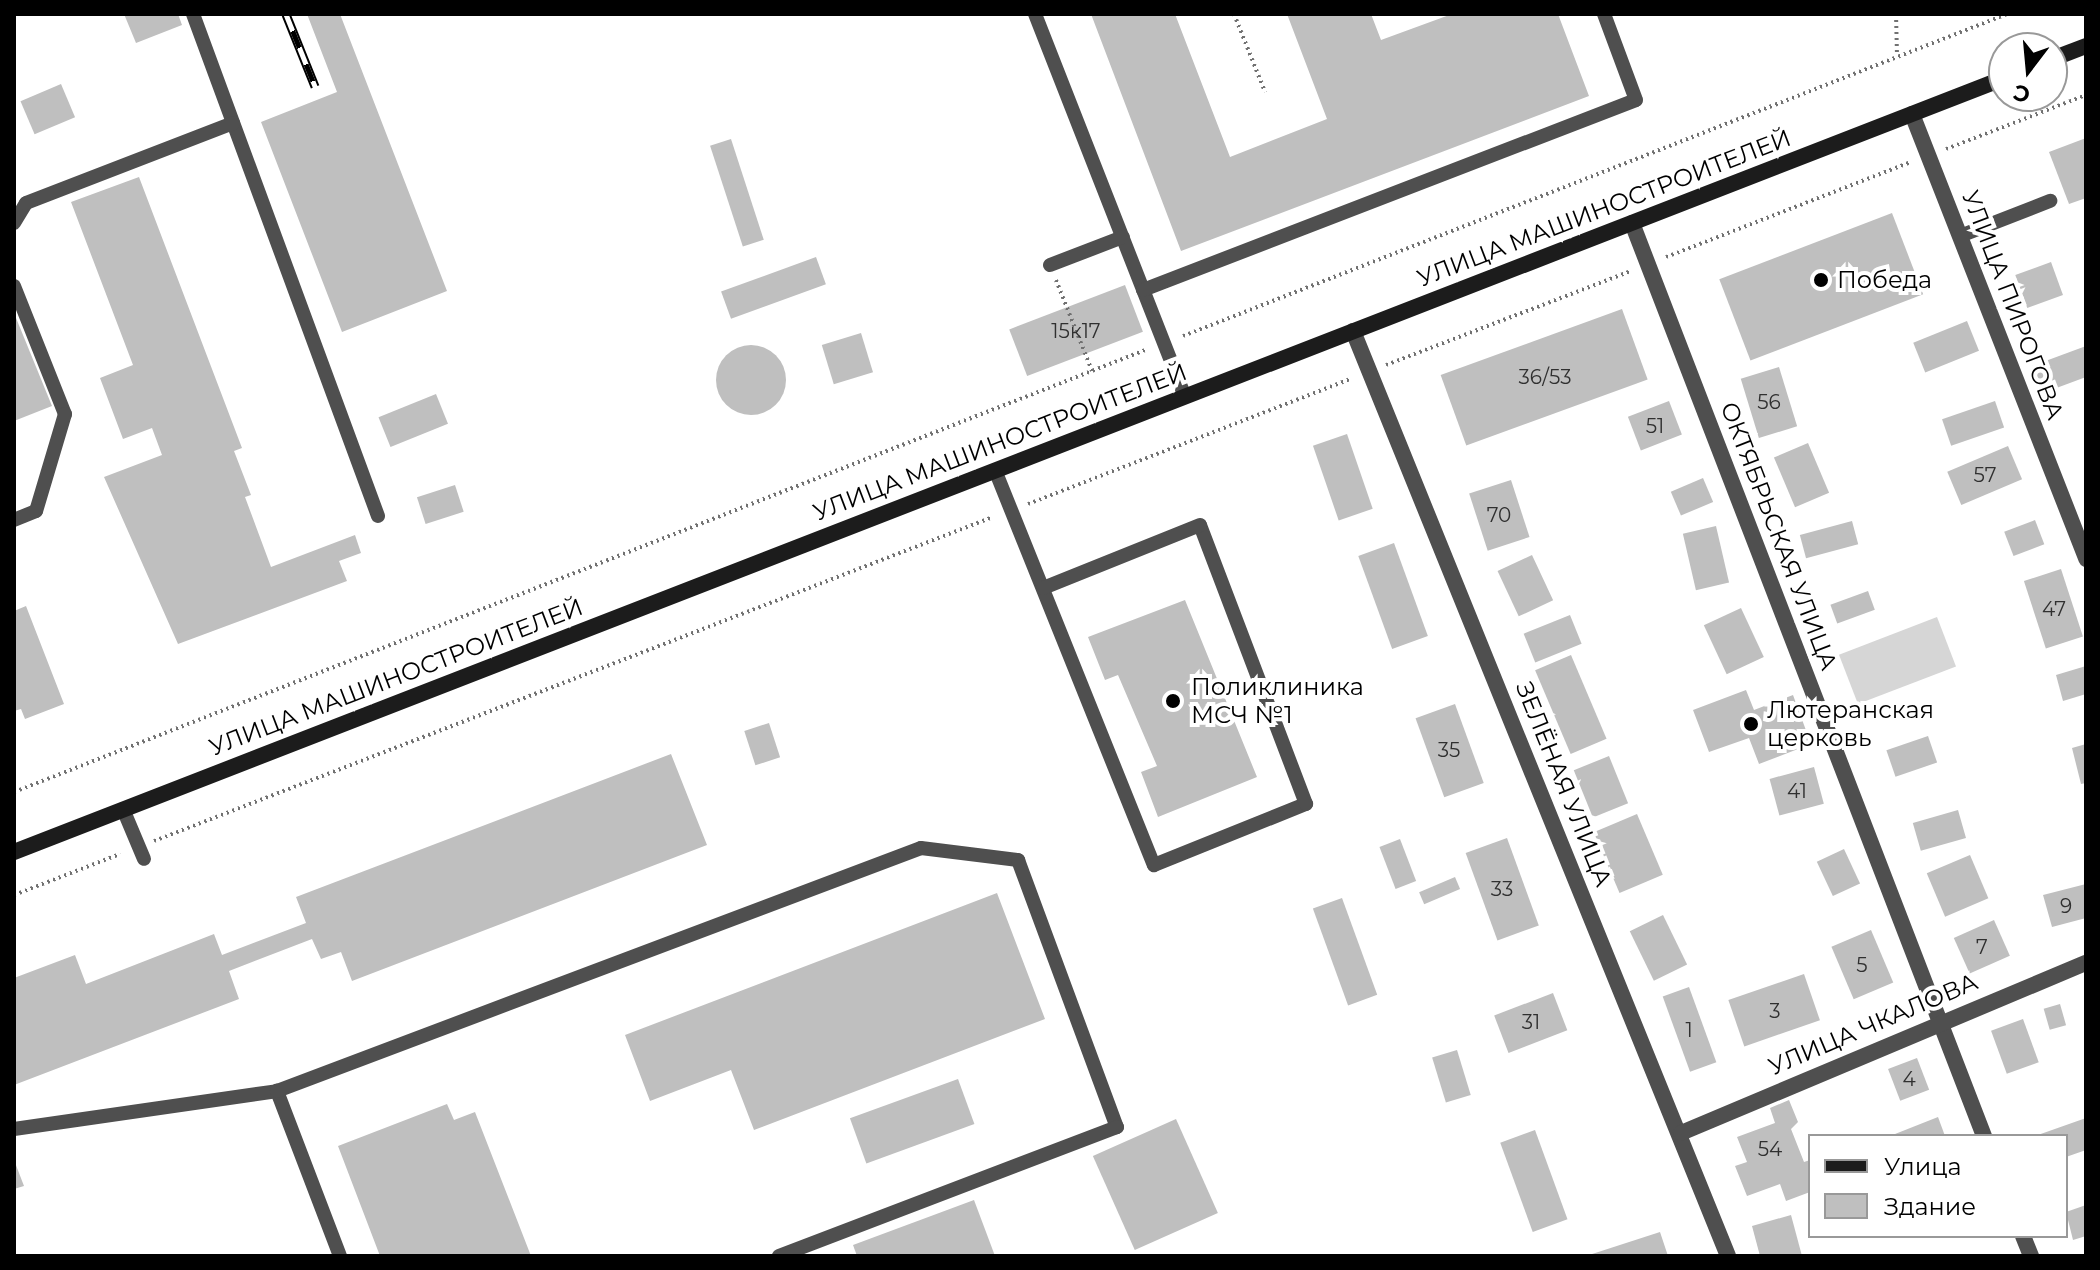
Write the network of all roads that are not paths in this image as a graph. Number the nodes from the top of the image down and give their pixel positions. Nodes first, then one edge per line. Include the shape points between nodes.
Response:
1 (193, 14) edge
2 (1035, 14) edge
3 (1604, 14) edge
4 (1988, 84) edge
5 (1912, 114) junction
6 (233, 123) junction
7 (2050, 201) dead end
8 (14, 223) edge
9 (1632, 223) junction
10 (1960, 236) junction
11 (1123, 237) junction
12 (1050, 265) road end
13 (14, 286) edge
14 (1143, 290) junction
15 (1353, 331) junction
16 (1185, 396) junction
17 (995, 470) junction
18 (378, 516) dead end
19 (14, 520) edge
20 (2086, 559) edge
21 (1043, 588) junction
22 (123, 809) junction
23 (14, 852) edge
24 (141, 853) road end
25 (2086, 963) edge
26 (1939, 1019) junction
27 (277, 1091) junction
28 (14, 1129) edge
29 (1681, 1133) junction
30 (1983, 1134) edge
31 (340, 1256) edge
32 (779, 1256) edge
33 (1728, 1256) edge

1 - 6 lane
2 - 11 lane
3 - 14 lane via 1636,100
4 - 5 main road, УЛИЦА МАШИНОСТРОИТЕЛЕЙ
5 - 9 main road, УЛИЦА МАШИНОСТРОИТЕЛЕЙ
5 - 10 street, УЛИЦА ПИРОГОВА
6 - 8 lane via 26,203
6 - 18 lane
7 - 10 lane
9 - 15 main road, УЛИЦА МАШИНОСТРОИТЕЛЕЙ
9 - 26 street, ОКТЯБРЬСКАЯ УЛИЦА
10 - 20 street, УЛИЦА ПИРОГОВА
11 - 12 lane
11 - 14 lane
13 - 19 lane via 65,414 36,511
14 - 16 lane
15 - 16 main road, УЛИЦА МАШИНОСТРОИТЕЛЕЙ
15 - 29 street, ЗЕЛЁНАЯ УЛИЦА
16 - 17 main road, УЛИЦА МАШИНОСТРОИТЕЛЕЙ
17 - 21 lane
17 - 22 main road, УЛИЦА МАШИНОСТРОИТЕЛЕЙ
21 - 21 lane via 1154,865 1306,804 1200,525
22 - 23 main road, УЛИЦА МАШИНОСТРОИТЕЛЕЙ
22 - 24 lane
25 - 26 street, УЛИЦА ЧКАЛОВА
26 - 29 street, УЛИЦА ЧКАЛОВА
26 - 30 street, ОКТЯБРЬСКАЯ УЛИЦА
27 - 28 lane
27 - 31 lane
27 - 32 lane via 921,848 1018,860 1117,1127
29 - 33 street, ЗЕЛЁНАЯ УЛИЦА

